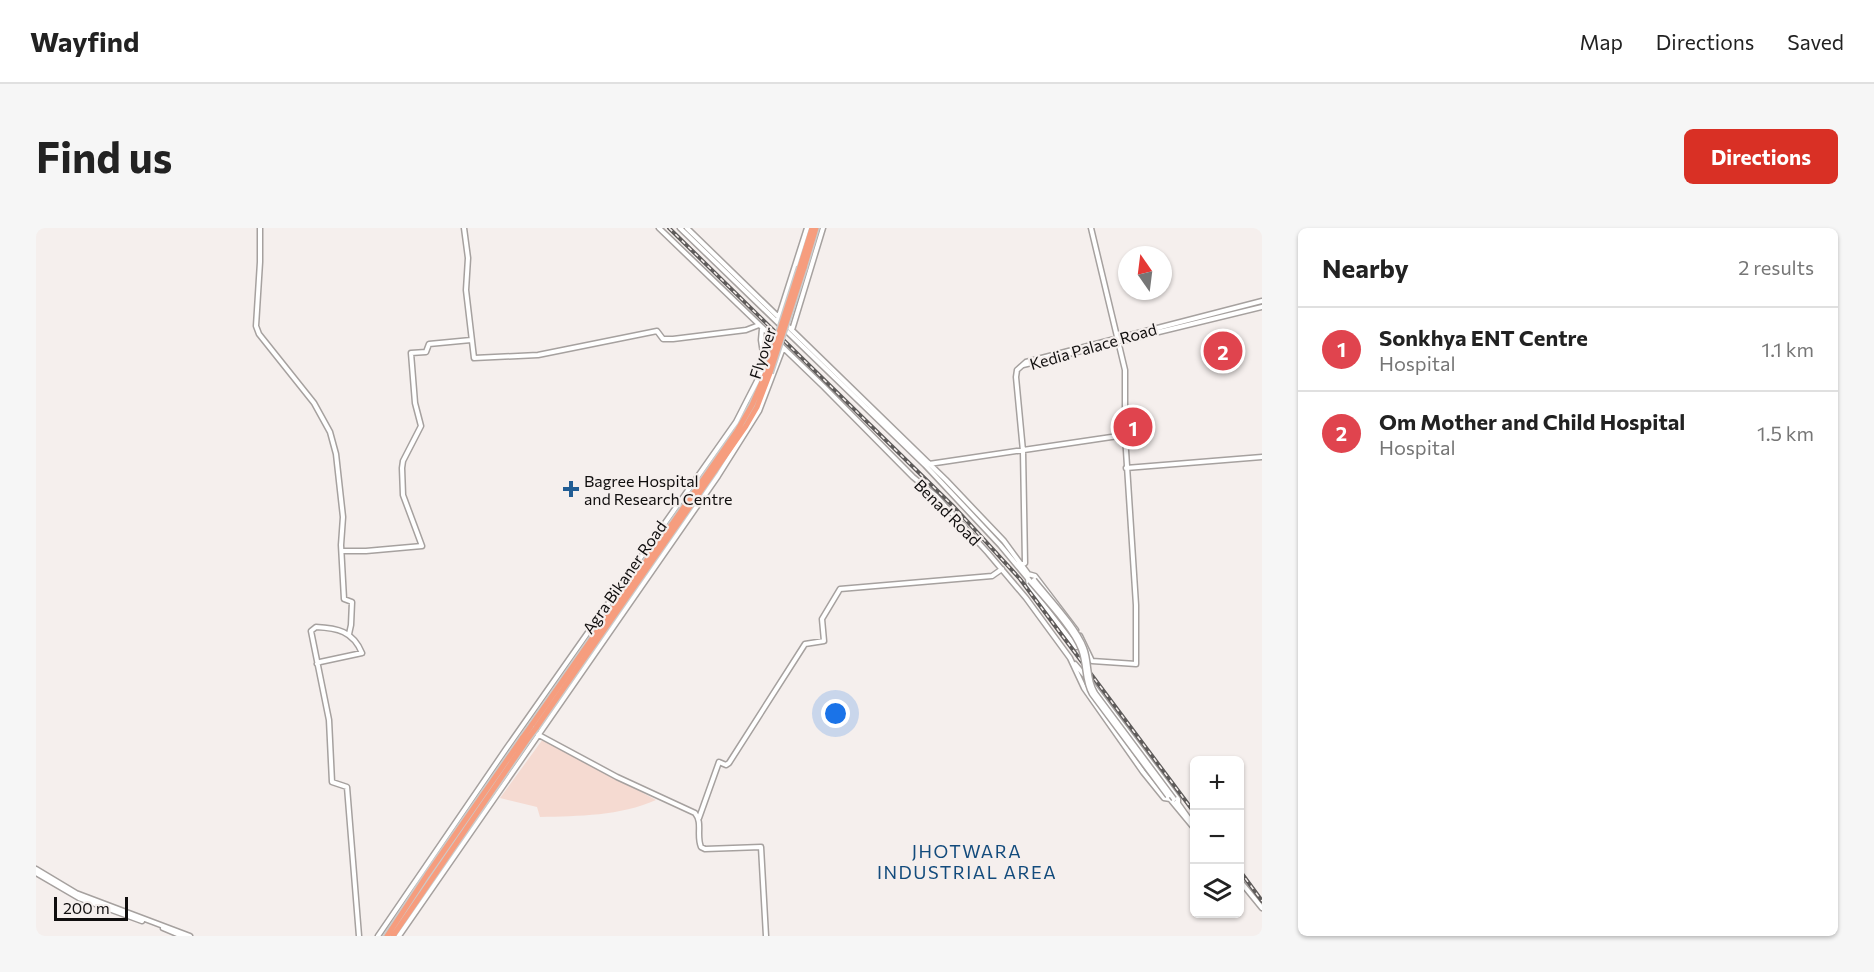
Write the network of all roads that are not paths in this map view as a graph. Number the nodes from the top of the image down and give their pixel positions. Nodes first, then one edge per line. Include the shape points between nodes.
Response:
1 (260, 228) edge
2 (464, 228) edge
3 (659, 228) edge
4 (680, 228) edge
5 (687, 228) edge
6 (807, 228) edge
7 (814, 228) edge
8 (823, 228) edge
9 (1091, 228) edge
10 (1262, 301) edge
11 (1262, 307) edge
12 (778, 317) junction
13 (776, 322) junction
14 (761, 326) junction
15 (792, 329) junction
16 (790, 335) junction
17 (772, 338) junction
18 (471, 340) junction
19 (1119, 340) junction
20 (761, 346) junction
21 (770, 348) junction
22 (783, 348) junction
23 (765, 362) junction
24 (1125, 435) junction
25 (906, 443) junction
26 (1023, 451) junction
27 (1262, 457) edge
28 (928, 464) junction
29 (1126, 468) junction
30 (342, 551) junction
31 (1022, 565) junction
32 (1002, 569) junction
33 (1030, 578) junction
34 (349, 634) junction
35 (1085, 645) junction
36 (1070, 658) junction
37 (317, 664) junction
38 (520, 729) junction
39 (538, 734) junction
40 (525, 739) junction
41 (1171, 798) junction
42 (1178, 803) junction
43 (699, 818) junction
44 (1190, 821) edge
45 (1190, 822) edge
46 (36, 871) edge
47 (1244, 887) edge
48 (1262, 908) edge
49 (182, 936) edge
50 (190, 936) edge
51 (360, 936) edge
52 (378, 936) edge
53 (387, 936) edge
54 (393, 936) edge
55 (399, 936) edge
56 (766, 936) edge

1 - 30 street via 256,326 320,412 330,432 343,517
2 - 18 street
3 - 14 street, Benad Road
4 - 13 street
5 - 12 street
6 - 12 street
7 - 40 highway, Flyover, bridge via 764,380 733,440
8 - 15 street
9 - 19 street
10 - 19 street, Kedia Palace Road
11 - 19 street, Kedia Palace Road
12 - 13 street
12 - 15 street
13 - 16 street
14 - 17 street, Benad Road
14 - 18 street via 674,339 663,339 657,331 538,355 481,359 474,358
14 - 20 street
15 - 16 street
15 - 25 street
16 - 25 street
17 - 21 street
17 - 22 street, Benad Road
18 - 30 street via 429,344 426,352 411,353 421,426 404,461 403,495 422,546
19 - 24 street via 1125,370
19 - 26 street, Kedia Palace Road via 1022,365 1017,370
20 - 21 street
20 - 23 street
21 - 22 street
21 - 23 street
22 - 32 street, Benad Road via 936,496
22 - 39 street via 768,390 748,428
23 - 38 street via 736,422
24 - 26 street
24 - 29 street
25 - 28 street
26 - 28 street
26 - 31 street
27 - 29 street
28 - 31 street via 1004,541
28 - 33 street
29 - 35 street via 1136,605 1136,664 1092,661
30 - 34 street via 344,599 352,602
31 - 33 street
32 - 36 street, Benad Road
32 - 43 street via 992,576 840,589 822,619 824,641 805,644 729,763 719,762
33 - 35 street via 1035,576
33 - 35 street via 1029,586 1076,647
33 - 41 street, bridge via 1077,641 1092,694
34 - 37 street via 362,652
34 - 37 street via 331,628 312,629
36 - 41 street, Benad Road via 1110,728 1164,798
36 - 42 street
37 - 51 street via 328,720 332,782 347,787
38 - 39 street
38 - 52 street
39 - 43 street
39 - 55 street
40 - 53 highway
40 - 54 highway
41 - 42 street
41 - 45 street, Benad Road
42 - 44 street, Benad Road
43 - 56 street via 699,841 705,849 761,847
46 - 49 street via 84,900
46 - 50 street via 76,893
47 - 48 street

